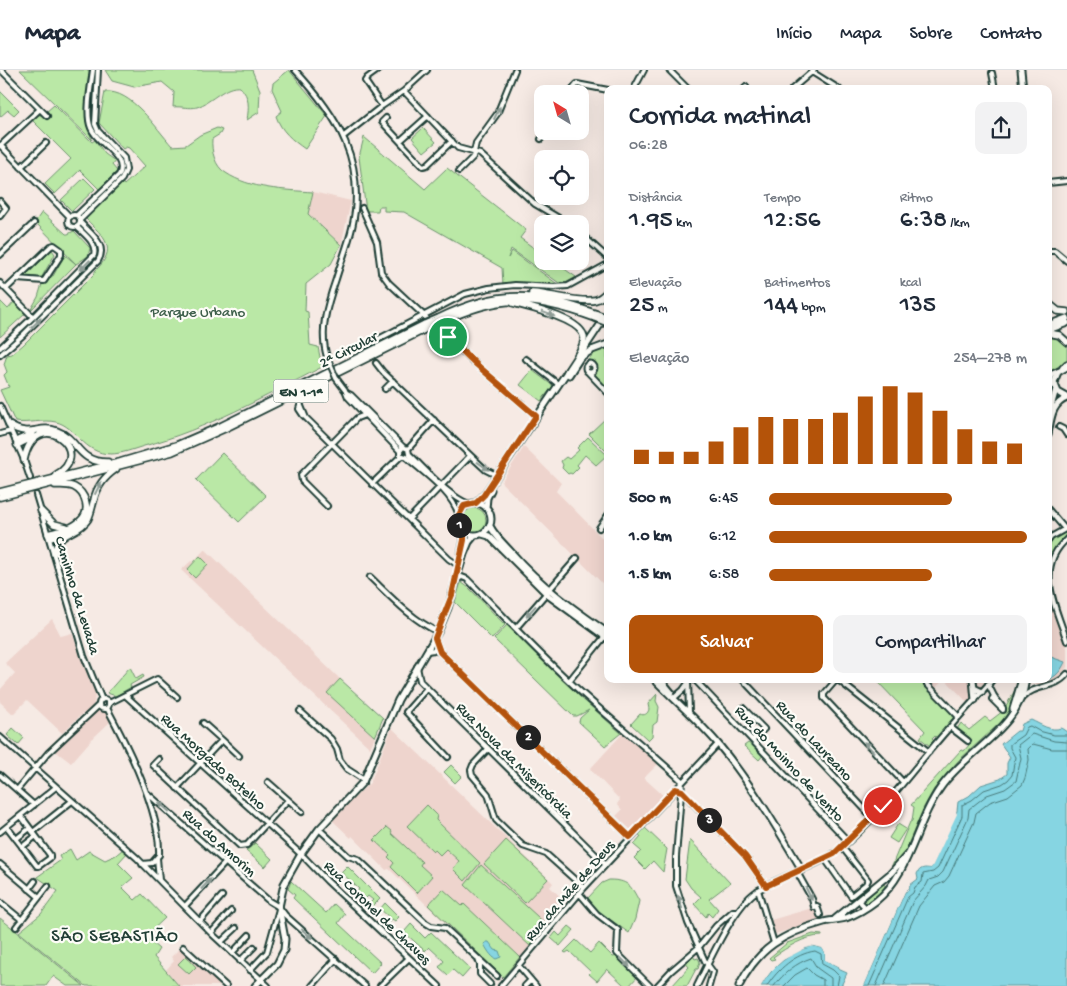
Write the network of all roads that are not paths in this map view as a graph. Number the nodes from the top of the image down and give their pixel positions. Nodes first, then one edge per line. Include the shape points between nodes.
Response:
1 (1, 70) edge
2 (93, 70) edge
3 (98, 70) edge
4 (295, 70) edge
5 (378, 70) edge
6 (427, 70) edge
7 (515, 70) edge
8 (644, 70) edge
9 (669, 70) edge
10 (1021, 70) edge
11 (813, 71) edge
12 (992, 73) dead end
13 (636, 85) edge
14 (684, 85) edge
15 (797, 85) edge
16 (833, 85) edge
17 (994, 85) edge
18 (1023, 85) edge
19 (589, 86) edge
20 (604, 89) edge
21 (404, 91) junction
22 (382, 106) junction
23 (40, 109) junction
24 (47, 116) dead end
25 (428, 116) junction
26 (386, 118) dead end
27 (344, 136) junction
28 (400, 141) junction
29 (452, 141) junction
30 (46, 143) dead end
31 (0, 146) edge
32 (474, 152) junction
33 (22, 167) junction
34 (460, 171) dead end
35 (1067, 181) edge
36 (1052, 183) edge
37 (0, 200) edge
38 (362, 208) dead end
39 (77, 215) junction
40 (554, 215) edge
41 (0, 216) edge
42 (70, 217) junction
43 (81, 221) junction
44 (34, 222) dead end
45 (77, 227) junction
46 (589, 241) edge
47 (1052, 251) edge
48 (604, 254) edge
49 (0, 255) edge
50 (1067, 261) edge
51 (604, 266) edge
52 (17, 278) junction
53 (0, 283) edge
54 (6, 289) junction
55 (604, 294) edge
56 (520, 296) junction
57 (506, 301) junction
58 (1052, 306) edge
59 (1067, 312) edge
60 (424, 315) junction
61 (596, 316) junction
62 (33, 317) junction
63 (1067, 318) edge
64 (604, 319) edge
65 (604, 319) edge
66 (440, 320) junction
67 (1067, 323) edge
68 (1052, 324) edge
69 (604, 325) edge
70 (1052, 329) edge
71 (1052, 332) edge
72 (1067, 342) edge
73 (365, 346) dead end
74 (604, 346) edge
75 (0, 348) edge
76 (0, 355) edge
77 (581, 357) junction
78 (526, 359) dead end
79 (376, 363) dead end
80 (1066, 366) edge
81 (590, 371) dead end
82 (567, 372) junction
83 (1058, 372) junction
84 (1052, 374) edge
85 (393, 381) junction
86 (558, 384) junction
87 (1052, 385) edge
88 (1055, 388) junction
89 (385, 389) dead end
90 (604, 389) edge
91 (346, 392) junction
92 (303, 397) dead end
93 (1067, 398) edge
94 (1052, 400) edge
95 (0, 406) edge
96 (357, 407) junction
97 (365, 415) junction
98 (536, 416) junction
99 (1052, 417) edge
100 (357, 418) junction
101 (434, 420) junction
102 (1059, 427) dead end
103 (10, 428) junction
104 (39, 432) junction
105 (0, 434) edge
106 (1067, 435) edge
107 (17, 443) junction
108 (331, 443) junction
109 (404, 453) junction
110 (470, 456) junction
111 (24, 460) junction
112 (120, 464) junction
113 (496, 475) junction
114 (30, 478) dead end
115 (42, 484) junction
116 (372, 484) junction
117 (440, 486) junction
118 (0, 492) edge
119 (36, 495) dead end
120 (0, 497) edge
121 (476, 503) junction
122 (469, 504) junction
123 (327, 506) dead end
124 (486, 508) junction
125 (41, 511) junction
126 (1052, 514) edge
127 (459, 515) junction
128 (408, 519) junction
129 (604, 520) edge
130 (490, 526) junction
131 (598, 528) dead end
132 (1066, 529) edge
133 (69, 530) junction
134 (464, 532) junction
135 (482, 534) junction
136 (49, 536) junction
137 (474, 536) junction
138 (1052, 536) edge
139 (1067, 538) edge
140 (54, 554) junction
141 (577, 558) dead end
142 (1052, 562) edge
143 (458, 565) junction
144 (370, 577) dead end
145 (456, 579) junction
146 (548, 592) junction
147 (1052, 596) edge
148 (516, 628) junction
149 (438, 632) junction
150 (604, 633) edge
151 (435, 638) junction
152 (604, 639) edge
153 (1067, 641) edge
154 (427, 651) junction
155 (440, 652) junction
156 (417, 667) junction
157 (1067, 674) edge
158 (409, 679) junction
159 (420, 681) junction
160 (569, 681) junction
161 (658, 683) edge
162 (663, 683) edge
163 (687, 683) edge
164 (688, 683) edge
165 (698, 683) edge
166 (746, 683) edge
167 (834, 683) edge
168 (842, 683) edge
169 (973, 683) edge
170 (1021, 683) edge
171 (1025, 683) edge
172 (927, 684) dead end
173 (988, 684) joint
174 (427, 688) junction
175 (974, 688) junction
176 (982, 692) junction
177 (125, 696) junction
178 (994, 696) dead end
179 (177, 698) dead end
180 (674, 698) junction
181 (102, 700) junction
182 (975, 700) junction
183 (1021, 700) junction
184 (109, 703) junction
185 (99, 705) junction
186 (107, 708) junction
187 (743, 708) dead end
188 (300, 711) dead end
189 (689, 713) junction
190 (1012, 714) junction
191 (959, 717) junction
192 (202, 722) dead end
193 (950, 727) junction
194 (2, 739) edge
195 (222, 740) junction
196 (753, 740) junction
197 (968, 741) dead end
198 (0, 744) edge
199 (718, 744) junction
200 (488, 749) junction
201 (929, 752) junction
202 (240, 756) dead end
203 (448, 757) dead end
204 (159, 759) dead end
205 (200, 764) junction
206 (35, 768) junction
207 (0, 775) edge
208 (364, 780) junction
209 (682, 781) junction
210 (268, 782) dead end
211 (903, 782) junction
212 (56, 787) junction
213 (177, 788) junction
214 (675, 789) junction
215 (17, 790) junction
216 (682, 791) junction
217 (146, 792) junction
218 (288, 800) junction
219 (72, 801) junction
220 (34, 805) junction
221 (302, 812) dead end
222 (20, 816) junction
223 (872, 817) junction
224 (266, 823) junction
225 (7, 827) junction
226 (319, 829) junction
227 (0, 832) edge
228 (33, 832) junction
229 (630, 837) junction
230 (16, 839) junction
231 (848, 841) junction
232 (22, 846) junction
233 (842, 847) junction
234 (301, 854) junction
235 (908, 854) junction
236 (157, 858) junction
237 (825, 858) junction
238 (226, 862) junction
239 (0, 864) edge
240 (142, 864) junction
241 (605, 864) junction
242 (800, 871) junction
243 (159, 880) junction
244 (35, 881) dead end
245 (882, 881) junction
246 (48, 886) dead end
247 (766, 886) junction
248 (584, 888) junction
249 (889, 888) junction
250 (29, 889) junction
251 (758, 890) junction
252 (579, 893) junction
253 (222, 896) dead end
254 (39, 897) junction
255 (860, 900) junction
256 (0, 902) edge
257 (185, 906) junction
258 (280, 907) junction
259 (866, 908) junction
260 (231, 911) dead end
261 (737, 911) junction
262 (820, 914) dead end
263 (22, 920) junction
264 (834, 920) junction
265 (200, 921) junction
266 (279, 921) junction
267 (16, 928) dead end
268 (236, 928) dead end
269 (211, 933) junction
270 (249, 935) dead end
271 (221, 942) junction
272 (774, 943) junction
273 (254, 946) dead end
274 (183, 947) dead end
275 (699, 947) junction
276 (232, 953) junction
277 (477, 957) junction
278 (409, 958) junction
279 (336, 959) junction
280 (240, 961) junction
281 (708, 964) junction
282 (519, 966) junction
283 (250, 970) junction
284 (497, 976) tunnel mouth
285 (260, 980) junction
286 (531, 980) junction
287 (502, 983) edge
288 (490, 984) dead end
289 (226, 986) edge
290 (255, 986) edge
291 (268, 986) edge
292 (312, 986) edge
293 (365, 986) edge
294 (380, 986) edge
295 (439, 986) edge
296 (525, 986) edge
297 (536, 986) edge
298 (650, 986) edge
299 (657, 986) edge
300 (697, 986) edge
301 (709, 986) edge
302 (740, 986) edge

1 - 23 street
2 - 39 street via 88,116 90,127 122,167 119,175
3 - 43 street via 95,124 124,158 126,170 122,179
4 - 27 street via 327,107
5 - 22 street via 366,82
6 - 21 street
32 -> 7 street via 478,140 498,114
8 - 13 street
9 - 14 street
10 - 18 main road
11 - 15 street
11 - 16 street
12 - 17 street
19 - 20 street
21 - 22 street
21 - 25 street
22 - 27 street
23 - 24 street
23 - 31 street
25 - 28 street
25 - 29 street
26 - 28 street via 382,122
27 - 91 street, bridge via 356,192 355,210 326,312 323,335 333,372
28 - 29 street via 423,166
29 - 32 street via 458,148
30 - 33 street
31 - 33 street
32 - 34 street
32 - 40 street via 483,156 535,204
33 - 42 street
35 - 36 street
37 - 41 street via 6,208
38 - 60 street via 377,242 384,278
39 - 42 street
39 - 43 street
42 - 45 street via 68,224
43 - 45 street
76 -> 43 street via 98,261 101,245
44 - 49 street
45 -> 62 street via 94,244 94,255
46 - 48 street
47 - 50 street
51 - 60 street via 568,286 489,288 465,294
52 - 52 street via 49,248 54,245 60,250 46,278 40,282
52 - 54 street
53 - 54 street
54 - 62 street
55 - 56 highway via 589,300 542,293
56 - 61 highway, 2ª Circular / EN 1-1ª via 554,300
56 - 66 highway, 2ª Circular / EN 1-1ª via 476,302
57 - 61 highway, 2ª Circular / EN 1-1ª via 552,304
57 - 66 highway, 2ª Circular / EN 1-1ª
57 -> 82 highway via 572,322 581,330 583,344
58 - 59 highway
60 - 73 street
60 - 98 street
61 - 64 highway, EN 1-1ª, bridge
62 - 75 street
63 - 68 highway
65 - 82 main road
66 - 112 highway, 2ª Circular / EN 1-1ª, bridge via 208,436 172,452
67 - 70 highway
69 - 77 main road
71 - 72 highway
74 - 77 highway
77 - 124 main road via 496,480
78 - 86 street
79 - 85 street
80 - 83 main road
81 - 90 street
82 - 86 main road
83 - 84 highway
83 - 88 main road via 1054,379
85 - 89 street
85 - 101 street
86 - 98 main road
87 - 88 highway
88 - 93 main road
88 - 94 main road
91 - 96 street
91 - 109 street
92 - 108 street via 299,411
93 - 99 main road via 1054,408
95 - 103 street
96 - 97 street
96 - 100 street
97 - 100 street
97 - 109 street
98 - 113 main road
100 - 108 street
101 - 109 street
101 - 110 street
102 - 106 street
103 - 104 highway via 20,432
103 - 105 street
103 - 107 street
104 - 107 highway
104 - 111 highway via 30,442
104 - 112 highway via 51,429 63,434 91,460
104 - 115 highway via 60,437 70,452 66,468
107 - 111 street
108 - 116 street
108 - 123 street via 301,475 302,481
109 - 116 street
109 - 117 street
110 -> 113 street
110 - 117 street
111 - 114 street
112 - 115 highway, 2ª Circular / EN 1-1ª
133 -> 112 highway via 87,520 97,489
113 - 121 main road
115 - 118 highway, 2ª Circular / EN 1-1ª
115 - 120 highway, 2ª Circular / EN 1-1ª
115 - 133 highway via 73,486 84,496 85,514
116 - 128 street
117 - 122 street
117 - 127 street
117 - 128 street
119 - 125 street, Caminho da Levada
121 - 122 main road
121 - 124 main road
122 - 127 main road
124 - 130 main road
125 - 133 highway via 54,524
125 - 136 street, Caminho da Levada
126 - 132 street
127 - 134 main road via 459,526
128 - 143 street
129 - 131 street
130 - 135 main road
130 - 146 main road
132 - 138 street
133 - 136 highway
133 - 140 highway via 58,542
134 - 137 main road
134 - 143 main road
135 - 137 main road
135 - 146 main road via 493,540
136 - 140 street, Caminho da Levada
137 - 145 main road via 468,542
139 - 142 street
140 - 181 street, Caminho da Levada via 84,656
141 - 146 street
143 - 145 main road
144 - 149 street via 406,611
145 - 148 street via 467,579
145 - 149 main road
146 -> 148 street
146 - 150 main road
147 - 153 street
148 - 160 street
149 - 151 main road
151 - 154 main road
151 - 155 street
152 - 160 street
154 - 155 street
154 - 156 main road
155 - 229 street
156 - 158 main road
156 - 159 street
157 - 183 street via 1056,683 1028,692
158 - 159 street
158 - 208 main road via 391,713
159 - 174 street, Rua Nova da Misericórdia
160 - 209 street
161 - 180 main road
162 - 180 main road
163 - 180 street
164 - 189 street
165 - 196 street, Rua do Moinho de Vento
166 - 223 street, Rua do Laureano
211 -> 167 street via 824,698
168 - 201 street
169 - 175 main road
170 - 190 main road
171 - 183 main road
172 - 191 street
173 - 176 street
173 - 178 street
174 - 200 street, Rua Nova da Misericórdia
174 - 203 street via 406,712
175 - 176 main road
175 - 182 main road
176 - 182 street
177 - 179 street via 157,679
177 - 184 street
177 - 205 street, Rua Morgado Botelho
180 - 189 main road
181 - 184 street
181 - 185 street
182 - 191 street
183 - 190 main road
184 - 186 street
185 - 186 street
185 - 206 street
186 - 217 street
187 - 196 street via 764,730
188 - 208 street via 331,739 347,769
189 - 199 main road
190 - 235 main road via 998,732 942,786
191 - 193 street
192 - 195 street
193 - 197 street
193 - 201 street
194 - 198 street
194 - 206 street
195 - 202 street
195 - 205 street
196 - 231 street, Rua do Moinho de Vento
199 - 209 street, Rua da Mãe de Deus
199 - 242 main road via 747,780
200 - 241 street, Rua Nova da Misericórdia
200 - 248 street via 471,770 488,794 496,820 524,846 546,854
201 - 211 street
204 - 213 street via 154,765
205 - 213 street
205 - 224 street, Rua Morgado Botelho
206 - 212 street
206 - 215 street
207 - 215 street
208 - 226 main road
209 - 214 street, Rua da Mãe de Deus
209 - 216 street
210 - 218 street
211 - 223 street
212 - 219 street
212 - 220 street
213 - 224 street via 240,846 247,845
214 - 216 street
214 - 229 street, Rua da Mãe de Deus
215 - 220 street
216 - 247 street via 745,856
275 -> 216 street via 675,883
217 - 236 street via 158,837
238 -> 217 street, Rua do Amorim
218 - 221 street
218 - 224 street
219 - 228 street
219 - 240 street
220 - 222 street
222 - 225 street
222 - 228 street
223 - 231 street
224 - 234 street, Rua Morgado Botelho
225 - 227 street
225 - 230 street
226 - 234 main road
226 - 277 street via 348,856 360,860 426,923 445,928
228 - 230 street
228 - 232 street
228 - 232 street via 50,856 38,866
229 - 241 street, Rua da Mãe de Deus
230 - 232 street
231 - 233 street
233 - 237 street
233 - 237 street via 868,880 851,896
234 - 258 main road via 284,884
234 - 278 street, Rua Coronel de Chaves
235 - 245 main road
235 - 249 main road
236 - 240 street via 152,863
236 - 243 street
237 - 242 street
257 -> 238 street
238 - 258 street, Rua do Amorim
239 - 250 street
240 - 243 street
241 - 248 street, Rua da Mãe de Deus
242 - 247 street
242 -> 262 street
243 - 257 street
244 - 250 street
245 - 249 street
245 - 255 main road
246 - 254 street
247 - 251 street
248 - 252 street, Rua da Mãe de Deus
249 - 259 main road
250 - 254 street
251 - 261 street
251 - 272 street
252 - 282 street, Rua da Mãe de Deus
252 -> 298 street via 597,914 618,930 617,953
253 - 265 street
254 - 263 street
255 - 259 street
255 - 264 main road
256 - 263 street
257 - 265 street
258 - 266 main road
258 -> 279 street, Rua do Amorim
259 - 264 main road via 844,919
260 - 269 street
261 - 275 street via 716,926
261 - 281 street
263 - 267 street
264 - 272 main road via 795,931
265 - 269 street
266 - 283 street via 267,952
266 - 285 main road via 285,939 282,956
268 - 271 street
269 - 271 street
270 - 276 street
271 - 276 street
272 - 302 main road via 753,962
273 - 280 street
274 - 289 street
275 - 281 street
275 - 299 street
276 - 280 street
277 - 284 street
277 - 288 street via 480,974
278 - 294 street
278 - 295 street, Rua Coronel de Chaves
279 - 292 street
279 - 293 street, Rua do Amorim
280 - 283 street
281 - 300 street
281 - 301 street via 713,972
282 - 286 street
282 - 287 street, Rua da Mãe de Deus
283 - 285 street
285 - 290 main road
285 - 291 street
286 - 296 street
286 - 297 street

